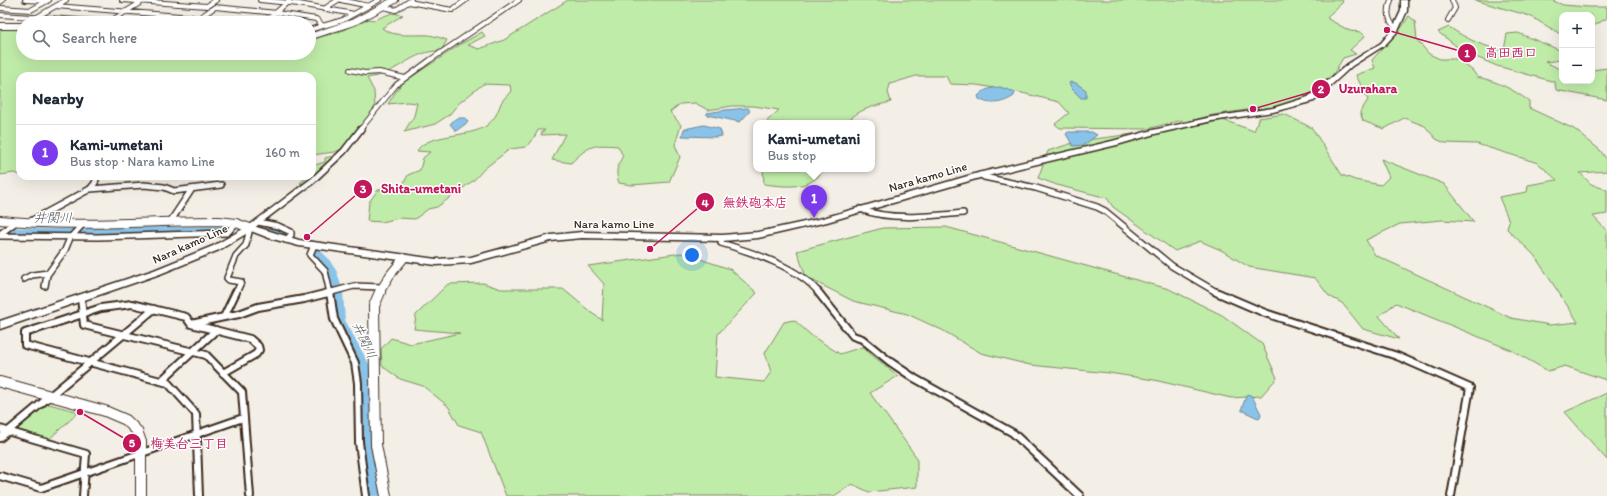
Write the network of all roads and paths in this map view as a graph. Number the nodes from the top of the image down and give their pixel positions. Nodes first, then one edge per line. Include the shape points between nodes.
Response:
1 (3, 0) edge
2 (25, 0) edge
3 (66, 0) edge
4 (122, 0) edge
5 (216, 0) edge
6 (260, 0) edge
7 (339, 0) edge
8 (379, 0) edge
9 (395, 0) edge
10 (466, 0) edge
11 (519, 0) edge
12 (1391, 0) edge
13 (1404, 0) edge
14 (1452, 0) edge
15 (48, 1) edge
16 (143, 1) edge
17 (289, 1) edge
18 (410, 1) edge
19 (0, 2) edge
20 (56, 6) junction
21 (369, 6) junction
22 (384, 7) junction
23 (0, 8) edge
24 (324, 9) junction
25 (127, 11) junction
26 (277, 13) junction
27 (354, 14) junction
28 (0, 15) edge
29 (18, 16) edge
30 (39, 16) edge
31 (119, 16) edge
32 (181, 16) edge
33 (202, 16) edge
34 (273, 16) edge
35 (296, 16) edge
36 (316, 19) edge
37 (1448, 20) dead end
38 (0, 26) edge
39 (16, 26) edge
40 (323, 26) junction
41 (316, 28) edge
42 (1396, 28) junction
43 (316, 35) edge
44 (350, 70) dead end
45 (405, 78) junction
46 (981, 175) junction
47 (316, 177) edge
48 (96, 180) edge
49 (313, 180) edge
50 (222, 185) dead end
51 (90, 189) junction
52 (192, 190) junction
53 (860, 209) junction
54 (963, 213) dead end
55 (0, 220) edge
56 (170, 222) junction
57 (258, 222) junction
58 (236, 223) junction
59 (14, 224) junction
60 (25, 224) junction
61 (80, 227) junction
62 (250, 228) junction
63 (0, 235) edge
64 (70, 238) junction
65 (722, 238) junction
66 (286, 240) junction
67 (314, 245) junction
68 (404, 258) junction
69 (48, 273) junction
70 (24, 279) dead end
71 (45, 286) dead end
72 (382, 287) junction
73 (331, 292) junction
74 (82, 298) junction
75 (154, 309) junction
76 (83, 314) junction
77 (224, 317) junction
78 (191, 324) junction
79 (0, 325) edge
80 (216, 330) junction
81 (123, 335) junction
82 (192, 352) junction
83 (90, 363) junction
84 (223, 373) junction
85 (161, 381) junction
86 (0, 382) edge
87 (50, 396) junction
88 (243, 418) junction
89 (0, 429) edge
90 (8, 431) junction
91 (196, 434) junction
92 (0, 438) edge
93 (142, 453) junction
94 (85, 472) junction
95 (0, 476) edge
96 (83, 496) edge
97 (141, 496) edge
98 (199, 496) edge
99 (250, 496) edge
100 (366, 496) edge
101 (386, 496) edge
102 (1080, 496) edge
103 (1451, 496) edge

1 - 19 street
2 - 15 street
3 - 20 street
4 - 16 street
5 - 16 street via 207,6
6 - 17 street
7 - 21 street
7 - 24 street
8 - 21 street
9 - 22 street
10 - 18 street via 452,10
11 - 45 street
12 - 42 street via 1388,14 1391,25
13 - 42 main road, Nara kamo Line via 1404,11
14 - 37 street via 1455,8
15 - 23 street via 32,10
16 - 25 street
17 - 24 street
17 - 26 street
18 - 22 street via 396,10
20 - 25 street
20 - 30 street
21 - 27 street
22 - 43 street via 348,26
24 - 27 street
25 - 31 street
25 - 32 street
26 - 33 street via 216,7
26 - 34 street
26 - 35 street
27 - 40 street
28 - 29 street
36 - 40 street
38 - 39 street
40 - 41 street
42 - 46 main road, Nara kamo Line via 1383,44 1350,65 1314,96 1301,103 1153,132
44 - 45 street via 379,72
45 - 47 street via 388,94 344,151
46 - 53 main road, Nara kamo Line
46 - 103 street via 1036,188 1097,207 1175,267 1196,281 1233,299 1313,329 1388,352 1470,388
48 - 51 street
49 - 57 street
50 - 52 street
51 - 52 street via 111,189 131,185 167,188 174,191
51 - 60 street
52 - 56 street
53 - 54 street via 896,216
53 - 65 main road, Nara kamo Line via 770,233
55 - 59 street
56 - 58 street
56 - 61 street
57 - 62 street
57 - 66 street via 291,232
58 - 62 street
58 - 64 street via 227,233
59 - 60 street
59 - 63 street
60 - 61 street
61 - 64 street
62 - 66 main road, Nara kamo Line
62 - 74 main road, Nara kamo Line via 199,256
62 - 77 street via 246,244 236,256 226,278 241,282
63 - 64 street
64 - 69 street via 65,250
65 - 68 main road, Nara kamo Line via 582,235 551,238 471,260 436,262
65 - 102 street via 721,243 726,246 754,253 792,271 816,289 853,336 862,339 889,362 914,378 1013,433
66 - 67 main road, Nara kamo Line
67 - 68 main road, Nara kamo Line
67 - 73 street via 310,255 325,270
68 - 72 street
69 - 70 street via 35,274
69 - 71 street
72 - 73 street via 354,286
72 - 101 street via 374,306 374,408 376,445
73 - 77 street via 258,307
73 - 100 street via 334,318 355,363 358,382 359,442
74 - 76 street
74 - 79 main road, Nara kamo Line
75 - 76 street via 132,304 101,308
75 - 78 street via 186,317
75 - 81 street
76 - 81 street via 84,325
76 - 83 street via 25,333 25,345
77 - 78 street
78 - 80 street
80 - 82 street
80 - 84 street via 250,339 259,350
81 - 82 street
81 - 83 street
82 - 84 street via 206,355
82 - 85 street
83 - 85 street
83 - 87 street
84 - 88 street via 242,392
85 - 91 street via 168,383 196,414
86 - 87 street
87 - 90 street
87 - 93 street via 121,416 137,431
88 - 91 street
88 - 99 street
89 - 90 street
90 - 92 street
90 - 94 street via 86,454
91 - 93 street
91 - 98 street
93 - 94 street
93 - 97 street
94 - 95 street via 41,488
94 - 96 street

